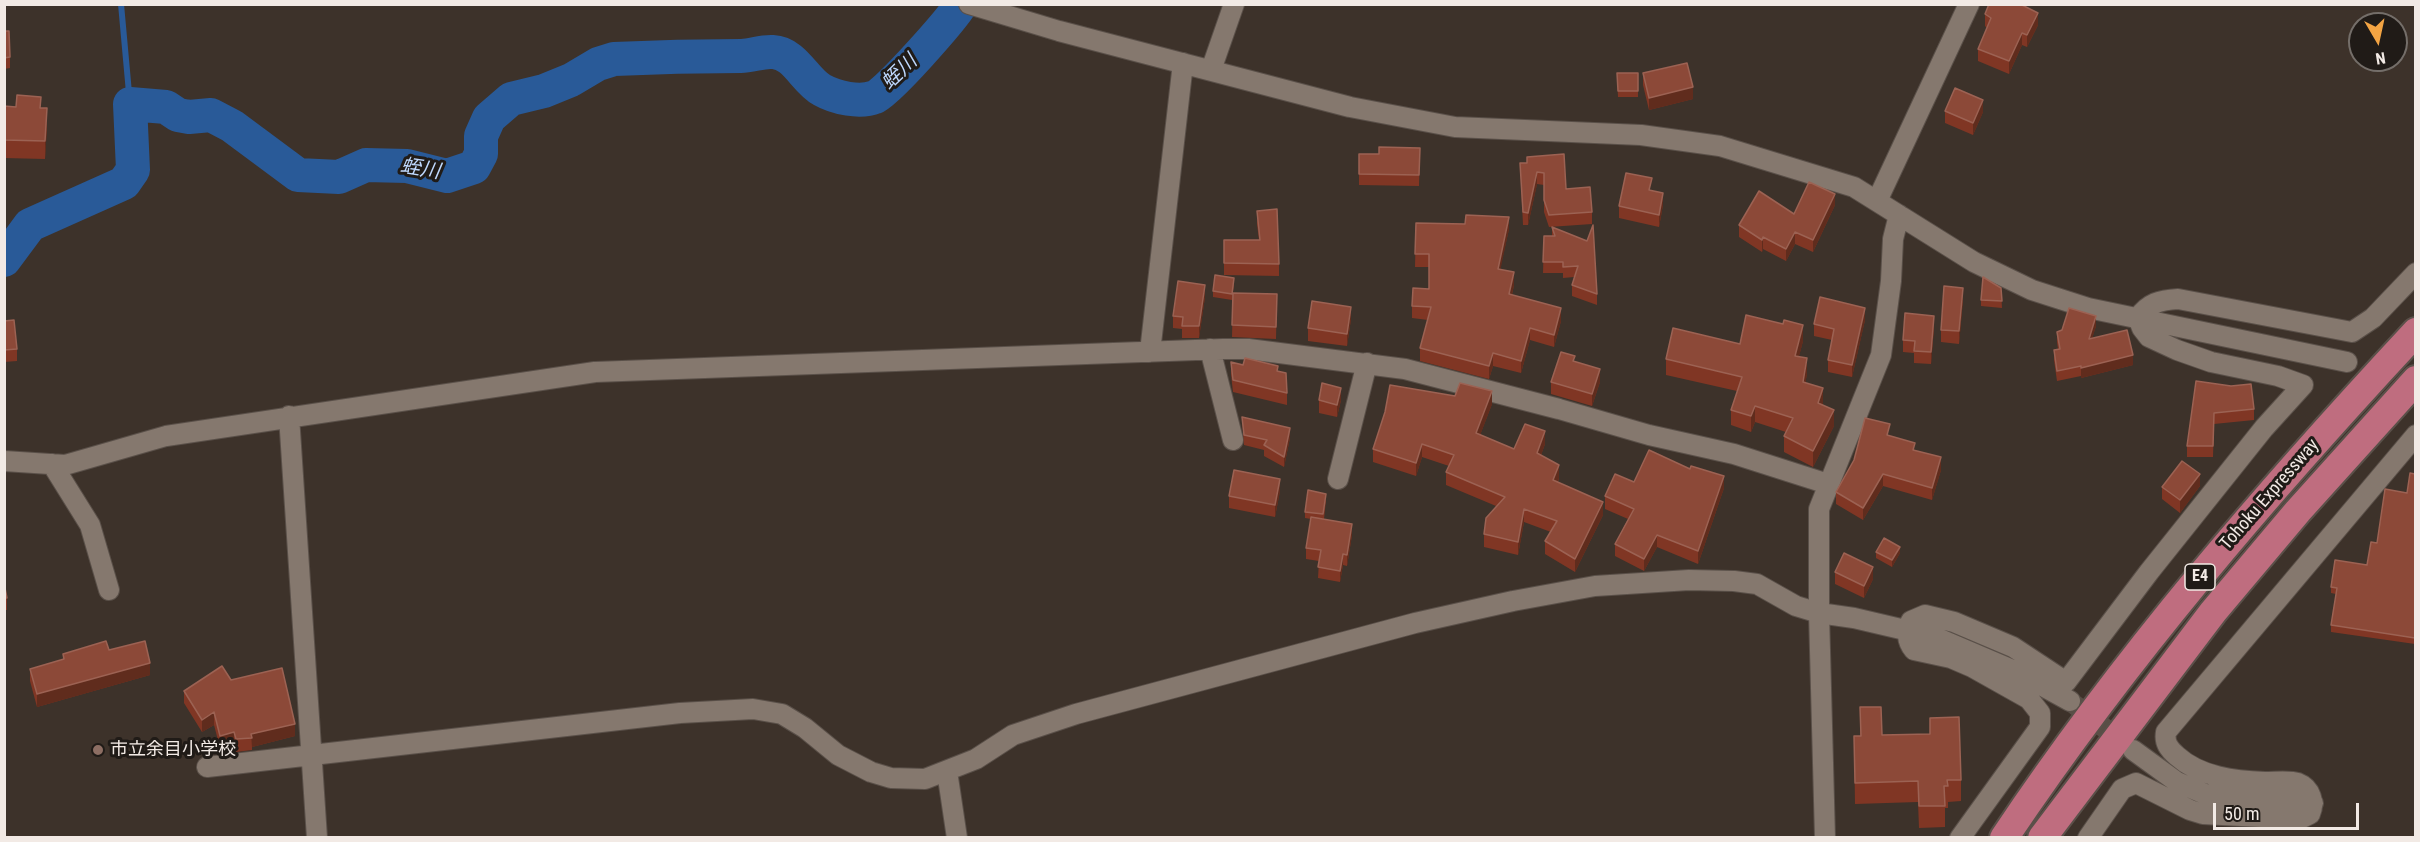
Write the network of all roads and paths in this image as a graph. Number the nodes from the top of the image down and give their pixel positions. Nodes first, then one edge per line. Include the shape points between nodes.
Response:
1 (1234, 4) edge
2 (1969, 4) edge
3 (971, 5) edge
4 (1184, 63) junction
5 (1211, 70) junction
6 (1876, 201) junction
7 (1899, 215) junction
8 (2415, 273) edge
9 (2138, 318) junction
10 (2415, 332) edge
11 (1210, 349) junction
12 (1150, 352) junction
13 (2347, 362) dead end
14 (1367, 363) junction
15 (2415, 380) edge
16 (289, 416) junction
17 (2415, 435) edge
18 (1233, 440) dead end
19 (4, 461) edge
20 (52, 464) junction
21 (1338, 479) dead end
22 (1828, 484) junction
23 (109, 590) dead end
24 (1819, 613) junction
25 (1908, 631) junction
26 (2070, 701) tunnel mouth
27 (2133, 750) tunnel mouth
28 (311, 755) junction
29 (207, 767) dead end
30 (947, 771) junction
31 (2313, 803) junction
32 (318, 837) edge
33 (957, 837) edge
34 (1825, 837) edge
35 (1960, 837) edge
36 (2004, 837) edge
37 (2042, 837) edge
38 (2088, 837) edge

1 - 5 street
2 - 6 street
3 - 4 street
4 - 5 street
4 - 12 street
5 - 6 street via 1350,107 1455,127 1641,135 1720,146 1854,187
6 - 7 street
7 - 9 street via 1974,262 2032,290 2088,308
7 - 22 street via 1881,355
8 - 9 street via 2373,318 2352,332 2178,299 2146,307
9 - 13 street
9 - 25 street via 2149,337 2177,350 2303,386 2264,428 2066,682 2013,647 1954,622 1925,615 1911,621
10 - 36 highway, Tohoku Expressway / E4 via 2271,492 2184,596
11 - 12 street
11 - 14 street via 1248,349
11 - 18 street
12 - 16 street via 595,372
14 - 21 street
14 - 22 street via 1405,369 1734,454
15 - 37 highway, Tohoku Expressway / E4 via 2213,612
16 - 20 street via 166,436 65,465
16 - 28 street
17 - 31 street via 2166,732 2170,749 2198,770 2254,782 2299,783 2307,789
19 - 20 street
20 - 23 street via 90,525
22 - 24 street via 1819,509
24 - 25 street
24 - 30 street via 1796,606 1757,585 1734,580 1595,586 1415,623 1076,714 1013,735 976,759
24 - 34 street
25 - 26 street via 1971,651
25 - 35 street via 1908,643 1914,650 1972,667 2029,699 2040,713 2040,727
27 - 31 street via 2177,782 2205,794
28 - 29 street
28 - 30 street via 680,713 753,709 782,714 838,755 872,772 911,780
28 - 32 street
30 - 33 street
31 - 38 street via 2310,814 2300,819 2215,816 2190,810 2141,784 2132,784 2122,789

